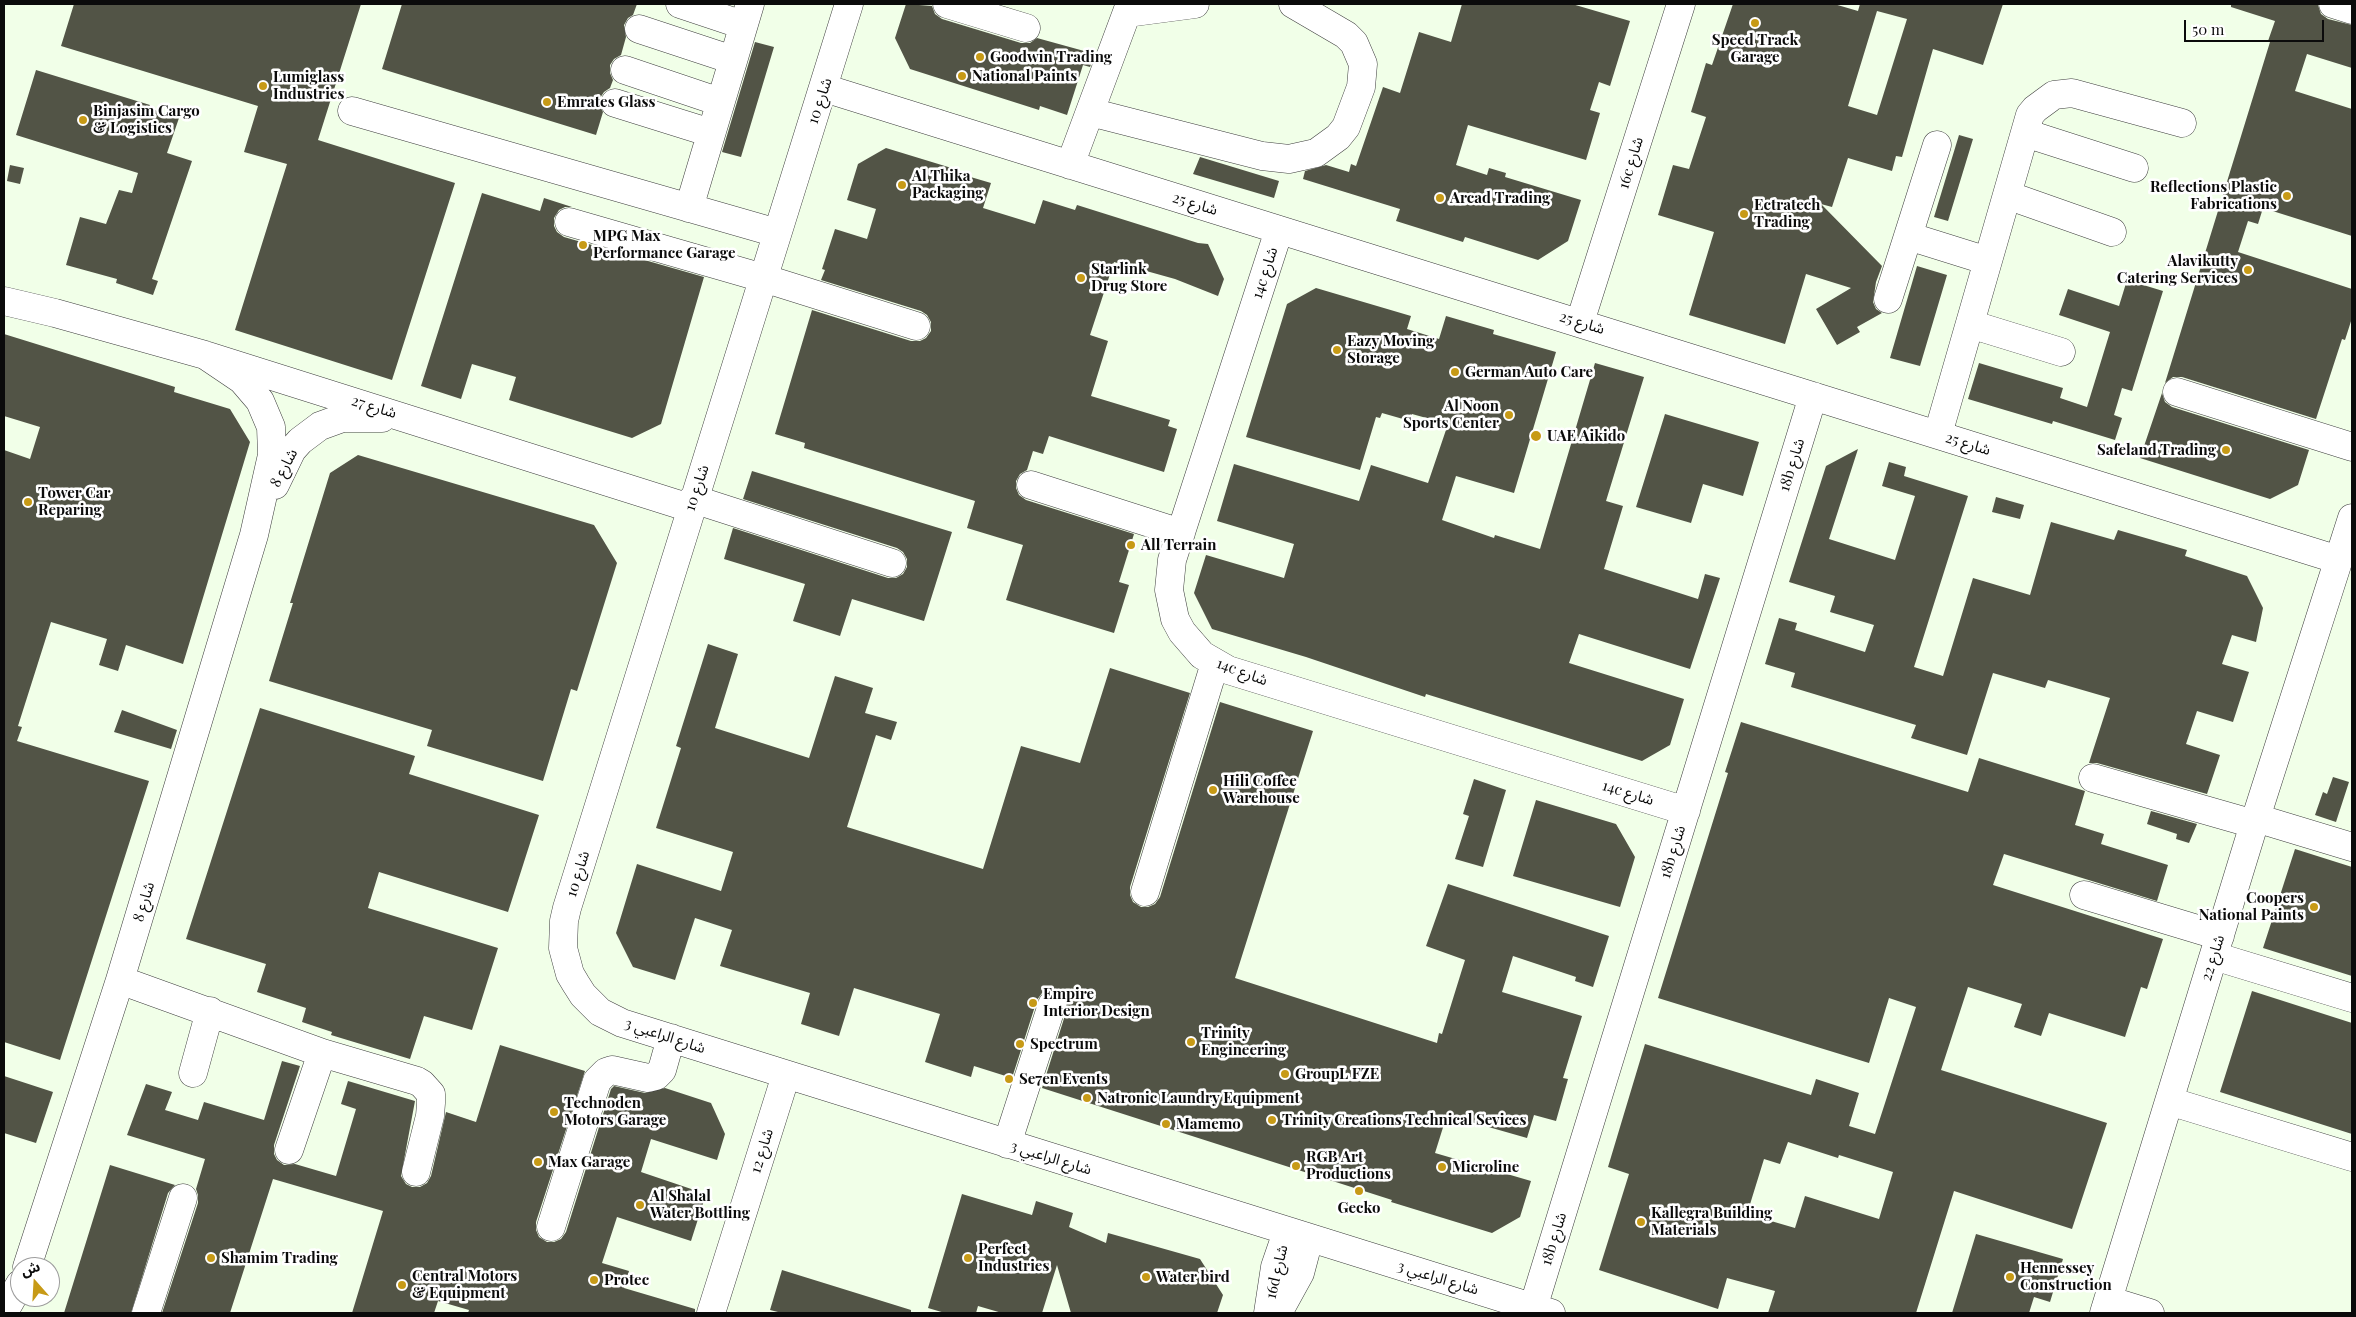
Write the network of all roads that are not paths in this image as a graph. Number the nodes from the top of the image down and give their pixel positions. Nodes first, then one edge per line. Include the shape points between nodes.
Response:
1 (680, 4) edge
2 (849, 4) edge
3 (947, 4) edge
4 (1195, 4) edge
5 (1293, 4) edge
6 (1681, 4) edge
7 (2333, 4) edge
8 (1129, 8) edge
9 (2352, 10) edge
10 (746, 14) edge
11 (639, 28) dead end
12 (1026, 28) dead end
13 (733, 60) junction
14 (625, 70) dead end
15 (824, 88) junction
16 (720, 102) junction
17 (616, 103) dead end
18 (352, 111) dead end
19 (1090, 112) junction
20 (2182, 123) dead end
21 (711, 133) junction
22 (2025, 133) junction
23 (1937, 145) dead end
24 (1070, 165) junction
25 (2134, 168) dead end
26 (2007, 195) junction
27 (689, 208) junction
28 (569, 222) dead end
29 (1279, 230) junction
30 (2112, 232) dead end
31 (777, 233) junction
32 (1908, 236) junction
33 (1988, 261) junction
34 (763, 278) junction
35 (4, 291) edge
36 (1888, 299) dead end
37 (4, 301) edge
38 (55, 313) junction
39 (1580, 322) junction
40 (1970, 324) junction
41 (916, 326) dead end
42 (2061, 352) dead end
43 (205, 354) junction
44 (2177, 392) dead end
45 (1813, 396) junction
46 (424, 422) junction
47 (1938, 434) junction
48 (2352, 447) edge
49 (1031, 485) dead end
50 (692, 504) junction
51 (2352, 518) edge
52 (1181, 533) junction
53 (254, 534) junction
54 (2339, 560) junction
55 (892, 563) dead end
56 (1215, 663) junction
57 (2093, 778) dead end
58 (1686, 811) junction
59 (2255, 821) junction
60 (2352, 847) edge
61 (1146, 892) dead end
62 (2084, 895) dead end
63 (2217, 946) junction
64 (570, 974) joint
65 (120, 980) junction
66 (2352, 998) edge
67 (1052, 1006) dead end
68 (210, 1011) junction
69 (672, 1038) junction
70 (322, 1053) junction
71 (193, 1073) dead end
72 (786, 1075) junction
73 (2169, 1101) junction
74 (1007, 1144) junction
75 (289, 1150) dead end
76 (2352, 1157) edge
77 (416, 1172) dead end
78 (183, 1198) dead end
79 (551, 1227) dead end
80 (1298, 1235) junction
81 (30, 1257) edge
82 (2106, 1307) edge
83 (1542, 1310) edge
84 (146, 1313) edge
85 (711, 1313) edge
86 (1268, 1313) edge
87 (1278, 1313) edge
88 (2150, 1313) edge

1 - 10 street
2 - 15 street, شارع 10
3 - 12 street
4 - 8 street
5 - 19 street via 1346,35 1354,43 1363,64 1361,87 1346,126 1338,138 1316,153 1289,159 1262,156
6 - 39 street, 16c شارع
7 - 9 street
8 - 19 street
10 - 13 street
11 - 13 street
13 - 16 street
14 - 16 street
15 - 24 street, شارع 25
15 - 31 street, شارع 10
16 - 21 street
17 - 21 street
18 - 27 street
19 - 24 street
20 - 22 street via 2080,95 2063,94 2046,99 2035,109
21 - 27 street
22 - 25 street
22 - 26 street
23 - 32 street
24 - 29 street, شارع 25
26 - 30 street
26 - 33 street
27 - 31 street
28 - 34 street
29 - 39 street, شارع 25
29 - 52 street, 14c شارع
31 - 34 street, شارع 10
32 - 33 street
32 - 36 street
33 - 40 street
34 - 41 street
34 - 50 street, شارع 10
35 - 38 street, شارع 27
37 - 38 street, شارع 27
38 - 43 street, شارع 27
39 - 45 street, شارع 25
40 - 42 street
40 - 47 street
43 - 46 street, شارع 27
43 - 53 street, شارع 8 via 252,390 271,427 272,455
44 - 48 street
45 - 47 street, شارع 25
45 - 58 street, 18b شارع
46 - 50 street, شارع 27
46 - 53 street, شارع 8 via 354,417 331,422 309,433 285,460
47 - 54 street, شارع 25
49 - 52 street
50 - 55 street, شارع 27
50 - 64 street, شارع 10 via 564,921 563,948
51 - 54 street, شارع 22
52 - 56 street, 14c شارع via 1169,574 1171,604 1187,638 1202,655
53 - 65 street, شارع 8
54 - 59 street, شارع 22
56 - 58 street, 14c شارع via 1228,670
56 - 61 street
57 - 59 street
58 - 83 street, 18b شارع
59 - 60 street
59 - 63 street, شارع 22
62 - 63 street
63 - 66 street
63 - 73 street, شارع 22
64 - 69 street, شارع الراعبي 3 via 583,995 600,1012
65 - 68 street
65 - 81 street, شارع 8
67 - 74 street
68 - 70 street
68 - 71 street
69 - 72 street, شارع الراعبي 3
69 - 79 street via 662,1070 656,1076 648,1078 612,1070 597,1080
70 - 75 street
70 - 77 street via 417,1081 427,1088 431,1094 430,1116
72 - 74 street, شارع الراعبي 3
72 - 85 street, شارع 12
73 - 76 street
73 - 82 street, شارع 22
74 - 80 street, شارع الراعبي 3
78 - 84 street
80 - 83 street, شارع الراعبي 3
80 - 86 street, 16d شارع via 1275,1267
80 - 87 street, 16d شارع via 1300,1273
82 - 88 street

